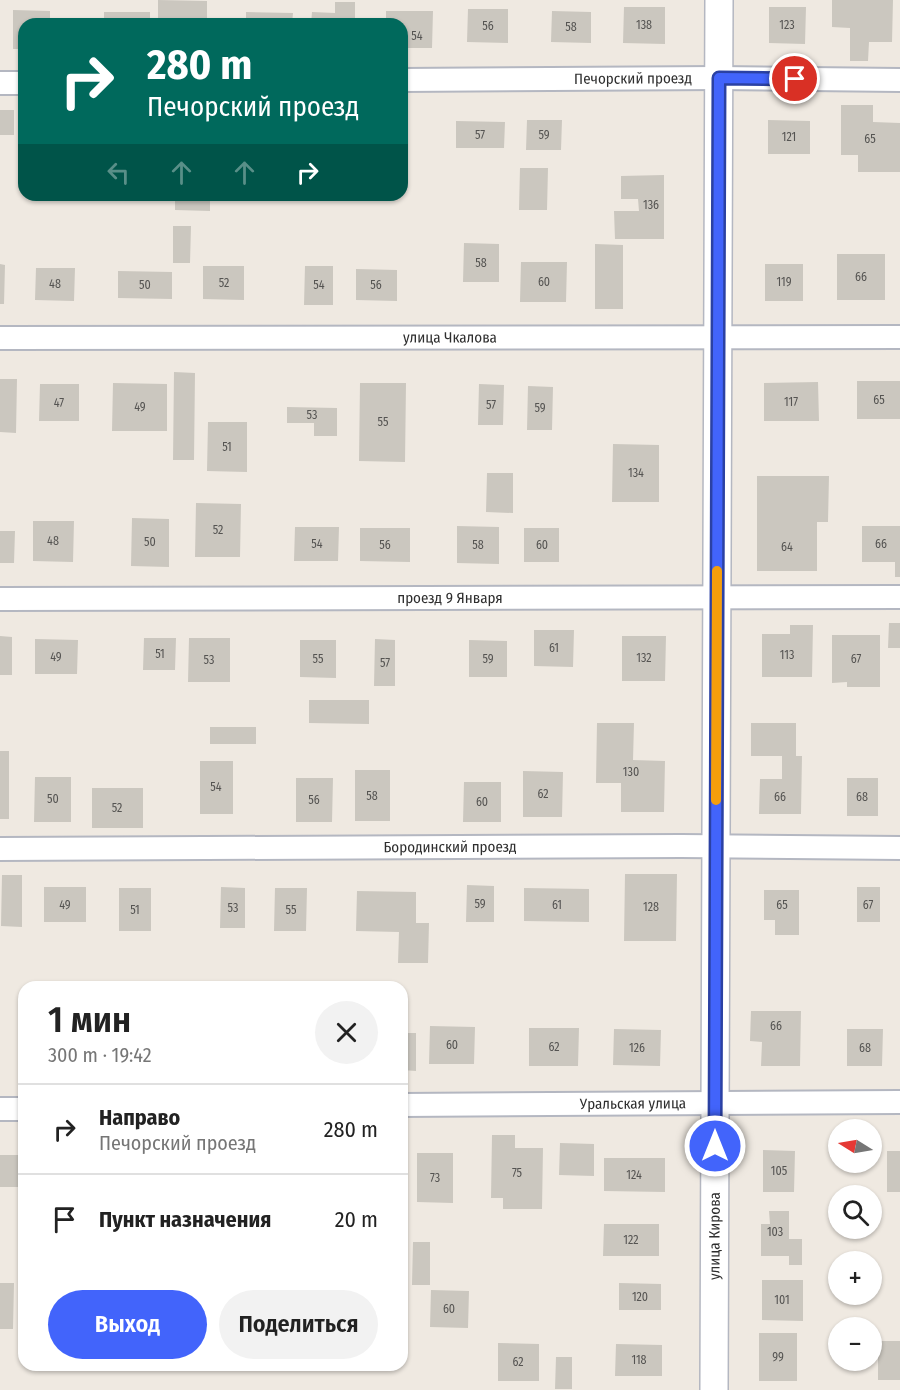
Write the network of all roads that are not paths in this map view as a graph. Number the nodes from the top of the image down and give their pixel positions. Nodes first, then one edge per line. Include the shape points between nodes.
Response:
1 (719, 0) edge
2 (719, 78) junction
3 (408, 80) edge
4 (900, 80) edge
5 (0, 83) edge
6 (18, 83) edge
7 (900, 337) edge
8 (0, 338) edge
9 (718, 338) junction
10 (717, 597) junction
11 (900, 597) edge
12 (0, 599) edge
13 (716, 846) junction
14 (900, 848) edge
15 (0, 849) edge
16 (715, 1101) junction
17 (900, 1102) edge
18 (408, 1104) edge
19 (0, 1109) edge
20 (18, 1109) edge
21 (714, 1390) edge

1 - 2 street, улица Кирова
2 - 3 street, Печорский проезд
2 - 4 street, Печорский проезд
2 - 9 street, улица Кирова
5 - 6 street
7 - 9 street, улица Чкалова
8 - 9 street, улица Чкалова
9 - 10 street, улица Кирова
10 - 11 street, проезд 9 Января
10 - 12 street, проезд 9 Января
10 - 13 street, улица Кирова
13 - 14 street, Бородинский проезд
13 - 15 street, Бородинский проезд
13 - 16 street, улица Кирова
16 - 17 street, Уральская улица
16 - 18 street, Уральская улица
16 - 21 street, улица Кирова
19 - 20 street

